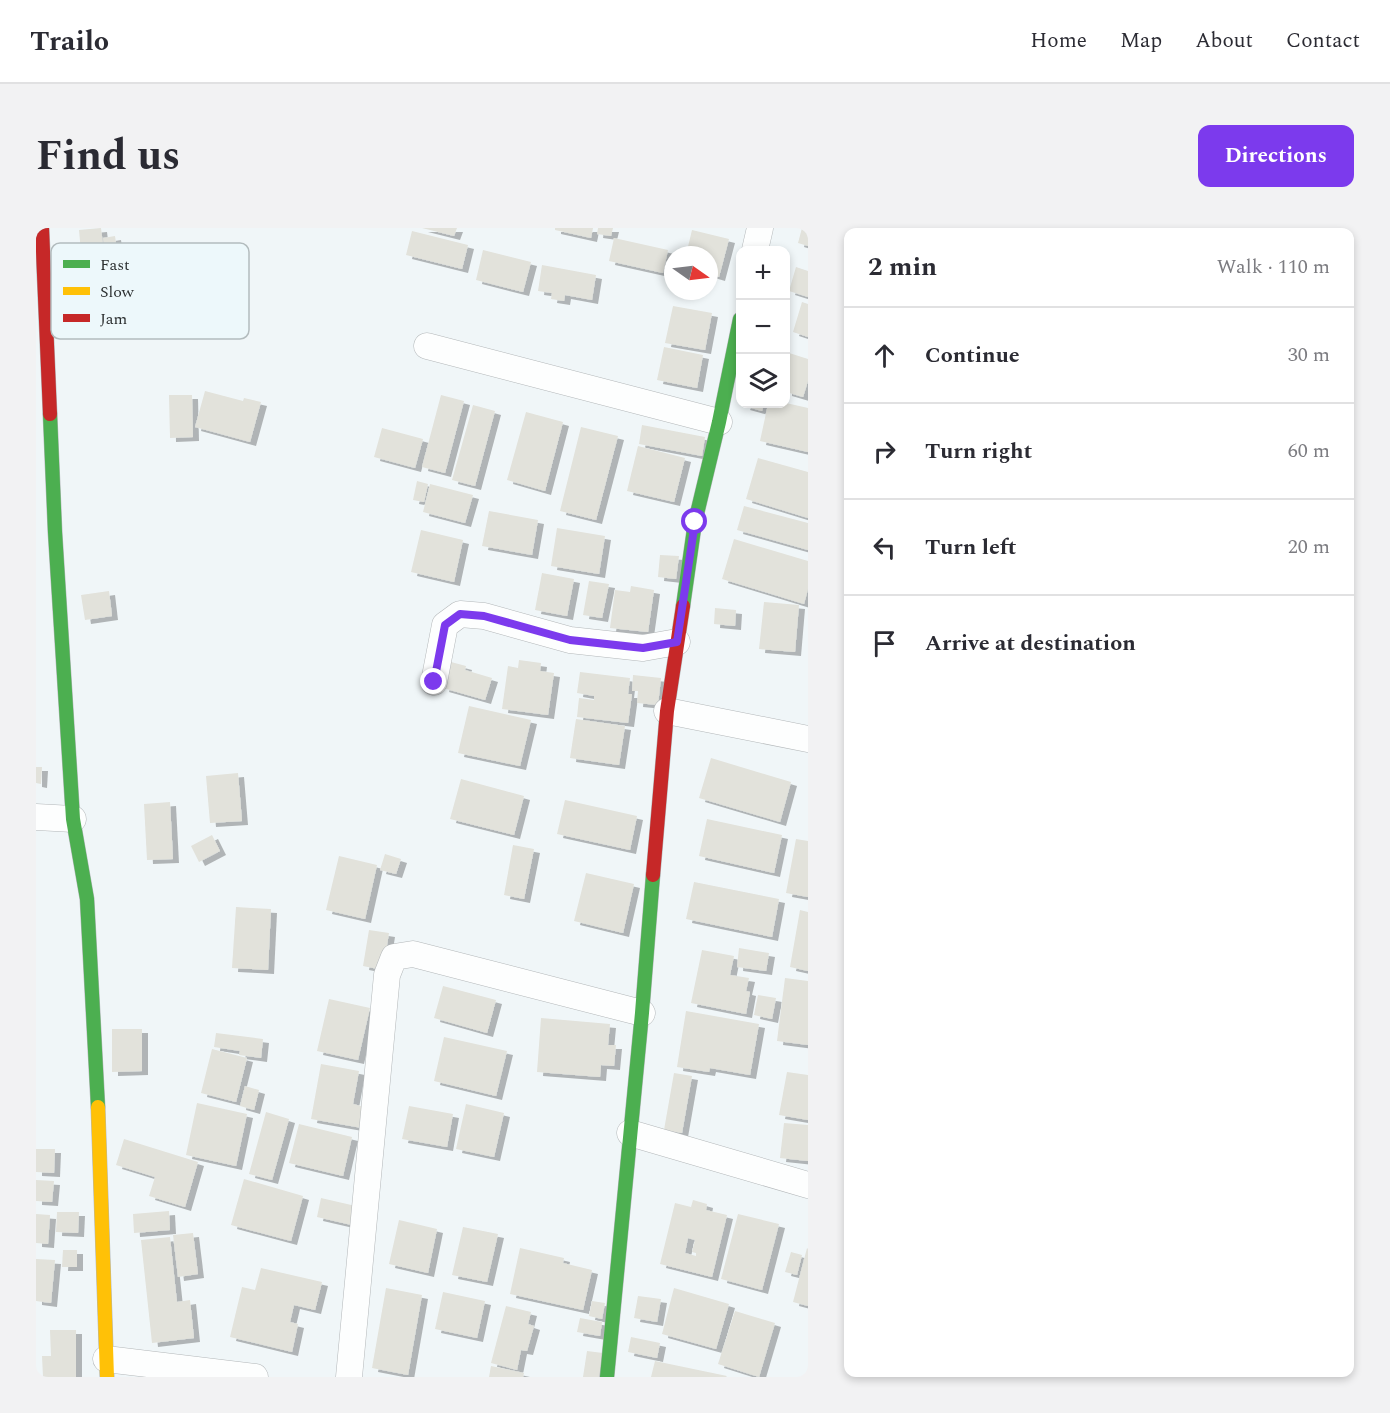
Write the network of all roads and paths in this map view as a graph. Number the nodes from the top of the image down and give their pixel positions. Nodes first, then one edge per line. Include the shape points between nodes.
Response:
1 (42, 228) edge
2 (760, 228) edge
3 (756, 246) edge
4 (40, 263) edge
5 (736, 342) edge
6 (427, 346) dead end
7 (719, 422) junction
8 (46, 533) edge
9 (677, 642) junction
10 (434, 682) dead end
11 (666, 711) junction
12 (808, 739) edge
13 (36, 817) edge
14 (73, 819) junction
15 (642, 1013) junction
16 (630, 1133) junction
17 (808, 1185) edge
18 (106, 1368) edge
19 (255, 1377) edge
20 (349, 1377) edge
21 (607, 1377) edge

1 - 4 street
2 - 3 street
4 - 8 street
5 - 7 street
6 - 7 street
7 - 9 street via 695,522
8 - 14 street
9 - 10 street via 643,648 570,640 484,616 460,614 445,625
9 - 11 street
11 - 12 street
11 - 15 street
13 - 14 street
14 - 18 street via 87,899 97,1065
15 - 16 street
15 - 20 street via 413,954 394,957 387,975
16 - 17 street
16 - 21 street
18 - 19 street

